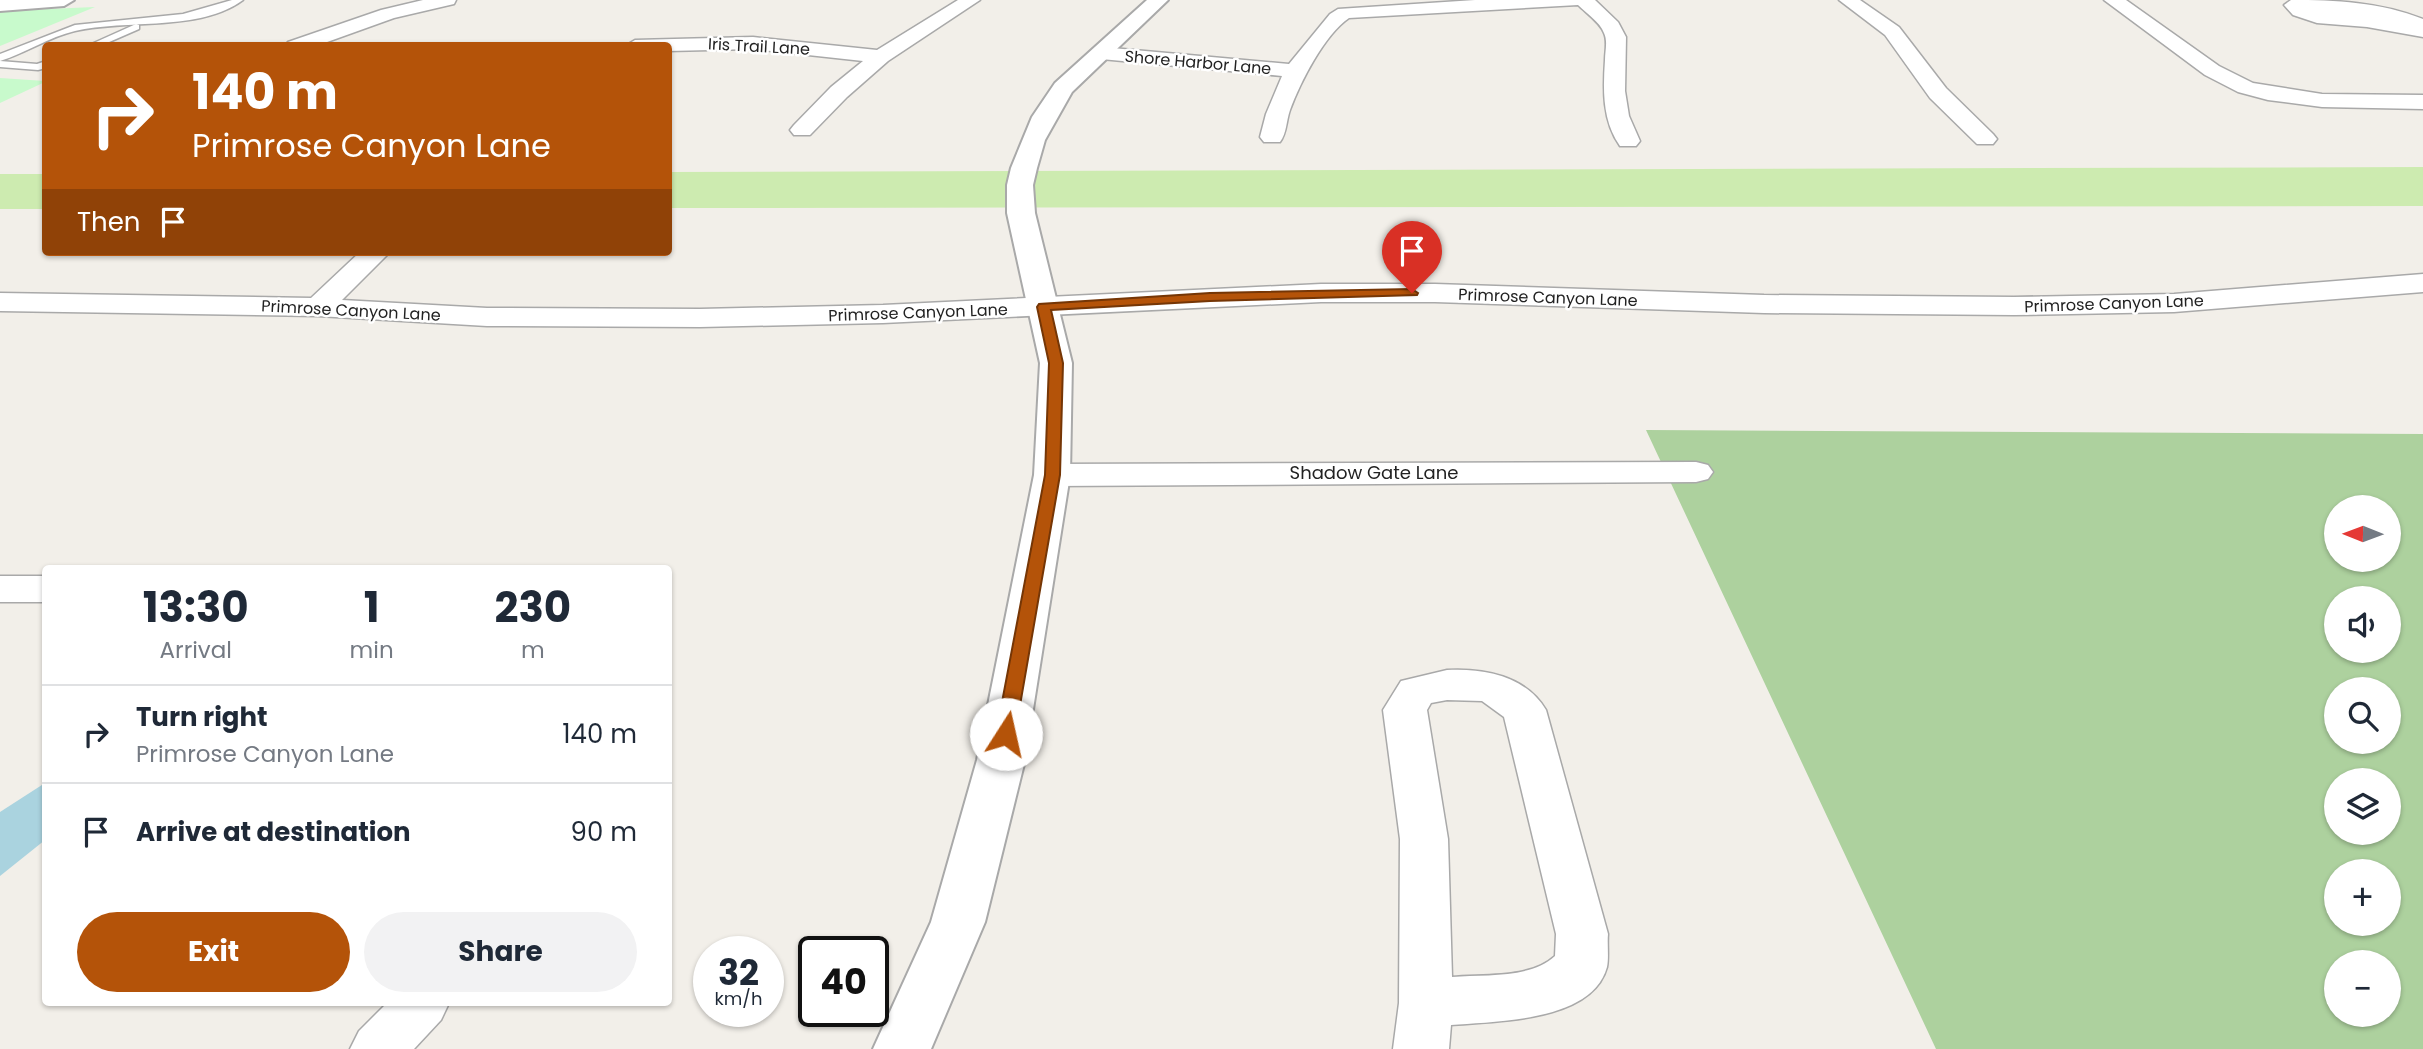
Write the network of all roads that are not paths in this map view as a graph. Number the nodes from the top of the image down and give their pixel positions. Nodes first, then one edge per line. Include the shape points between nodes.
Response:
1 (64, 0) edge
2 (239, 0) edge
3 (447, 0) edge
4 (971, 0) edge
5 (1158, 0) edge
6 (1574, 0) edge
7 (1584, 0) edge
8 (1848, 0) edge
9 (2112, 0) edge
10 (0, 5) edge
11 (149, 22) junction
12 (2423, 28) edge
13 (101, 42) edge
14 (307, 42) edge
15 (672, 45) edge
16 (1101, 53) junction
17 (881, 57) junction
18 (0, 58) edge
19 (0, 64) edge
20 (42, 66) edge
21 (1295, 71) junction
22 (2421, 103) edge
23 (802, 130) dead end
24 (1272, 137) dead end
25 (1985, 139) dead end
26 (1628, 141) dead end
27 (372, 256) edge
28 (2423, 283) edge
29 (0, 302) edge
30 (318, 307) junction
31 (1044, 307) junction
32 (1696, 472) dead end
33 (1052, 475) junction
34 (0, 589) edge
35 (42, 589) edge
36 (419, 1006) edge
37 (1424, 1026) edge
38 (378, 1049) edge
39 (901, 1049) edge

1 - 10 street
2 - 11 lane via 204,13
3 - 14 street
4 - 17 street
5 - 16 street
6 - 21 street via 1345,13
7 - 26 street via 1616,37 1614,91
8 - 25 street via 1892,31 1938,93
9 - 22 street via 2248,90 2302,99
11 - 13 lane
11 - 18 lane via 77,28
12 - 12 street via 2399,15 2363,7 2292,5 2323,18
15 - 17 street, Iris Trail Lane via 753,43
16 - 21 street, Shore Harbor Lane
16 - 31 street via 1054,100 1032,140 1020,185 1021,213
17 - 23 street
19 - 20 lane
21 - 24 street
27 - 30 street
28 - 31 street, Primrose Canyon Lane via 2174,303 2028,306 1359,293
29 - 30 street, Primrose Canyon Lane
30 - 31 street, Primrose Canyon Lane via 487,317 700,318
31 - 33 street via 1056,363
32 - 33 street, Shadow Gate Lane
33 - 39 street via 997,774 958,922
34 - 35 street
36 - 38 street
37 - 37 street via 1424,839 1405,710 1416,692 1439,685 1472,686 1501,692 1524,710 1583,934 1581,966 1559,986

